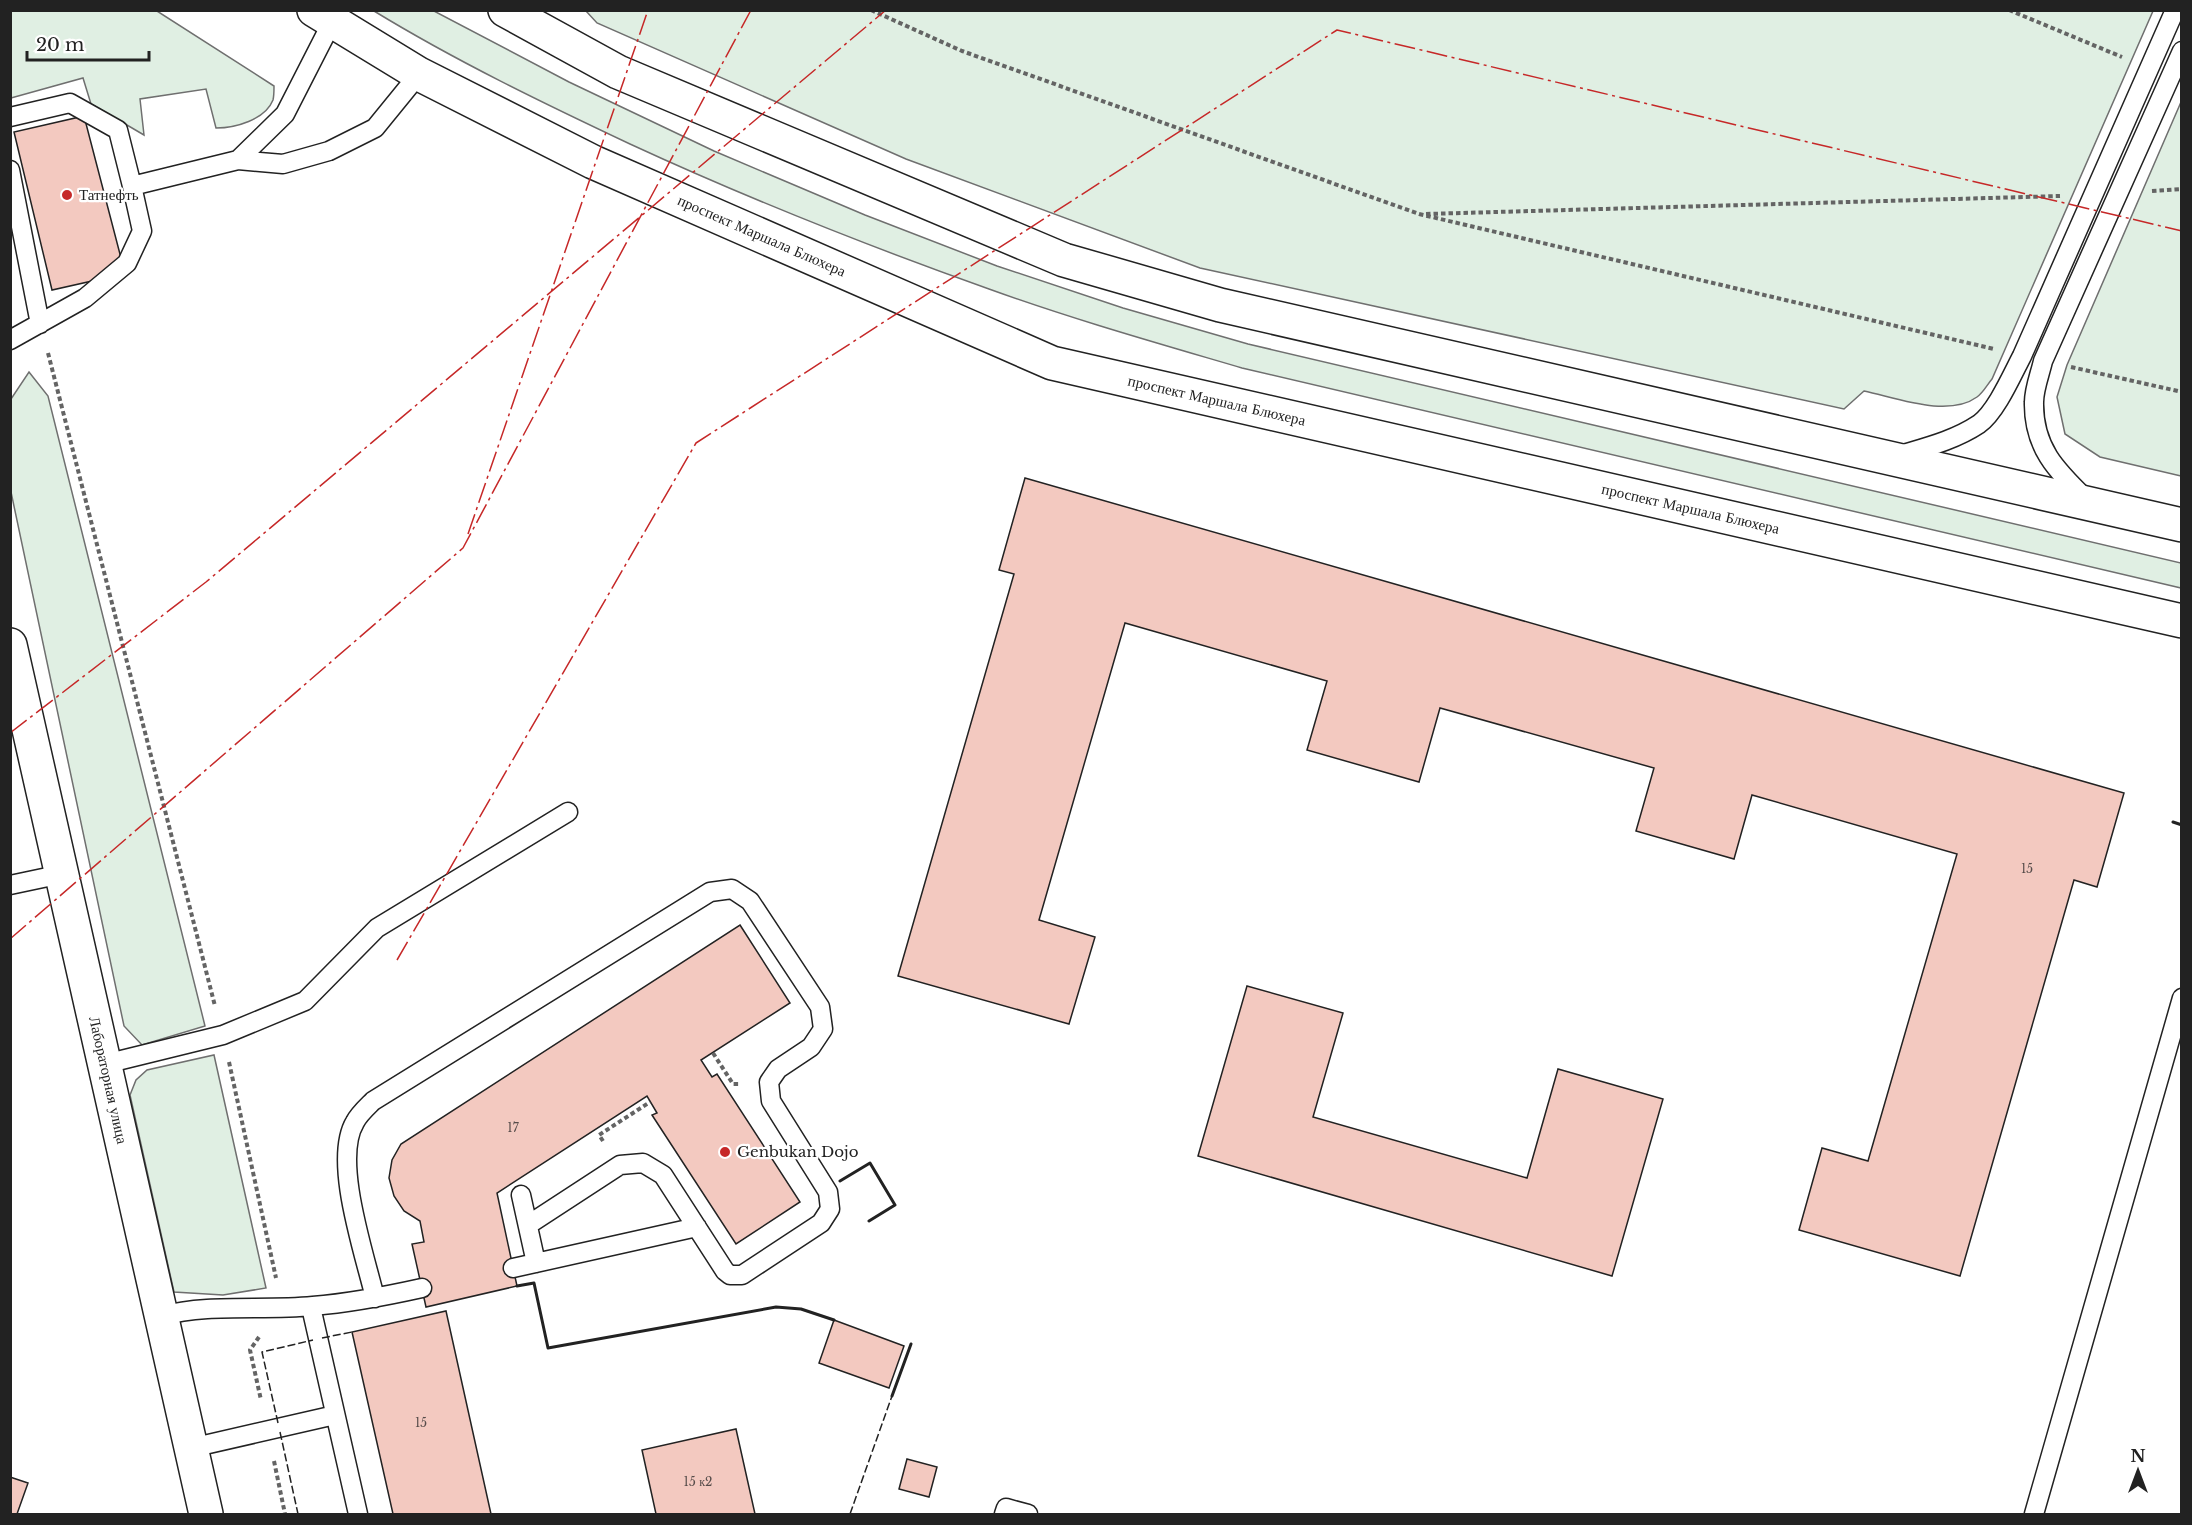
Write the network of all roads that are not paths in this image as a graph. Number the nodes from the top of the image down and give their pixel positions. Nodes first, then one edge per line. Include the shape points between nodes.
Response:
1 (2175, 10) edge
2 (512, 12) edge
3 (323, 16) edge
4 (2181, 51) edge
5 (418, 74) junction
6 (10, 117) edge
7 (238, 160) junction
8 (10, 170) edge
9 (132, 186) junction
10 (40, 324) junction
11 (10, 340) edge
12 (1890, 458) junction
13 (2091, 504) junction
14 (2181, 525) edge
15 (2181, 621) edge
16 (10, 645) edge
17 (568, 812) dead end
18 (62, 874) junction
19 (10, 885) edge
20 (2181, 998) edge
21 (2176, 1034) edge
22 (105, 1064) junction
23 (521, 1195) dead end
24 (528, 1225) junction
25 (697, 1227) junction
26 (536, 1263) junction
27 (513, 1268) dead end
28 (422, 1288) dead end
29 (375, 1298) junction
30 (311, 1306) junction
31 (161, 1316) junction
32 (335, 1414) junction
33 (191, 1448) junction
34 (206, 1515) edge
35 (358, 1515) edge
36 (1004, 1515) edge
37 (1028, 1515) edge
38 (2034, 1515) edge

1 - 12 lane via 2003,393 1980,423 1946,441
2 - 12 main road via 618,72 1065,260 1220,305
3 - 5 main road, проспект Маршала Блюхера
3 - 7 lane via 285,114
4 - 13 lane via 2043,361 2034,401 2037,434 2054,467
5 - 7 lane via 375,128 329,151 282,164
5 - 15 main road, проспект Маршала Блюхера via 593,162 1052,363
6 - 9 lane via 70,103 118,130
7 - 9 lane
8 - 10 lane
9 - 10 lane via 142,231 127,263 85,298
10 - 11 lane
12 - 13 main road
13 - 14 main road
16 - 18 main road, Лабораторная улица
17 - 22 lane via 377,928 305,1001 223,1035
18 - 19 lane
18 - 22 main road, Лабораторная улица
20 - 21 lane
21 - 38 lane
22 - 31 main road, Лабораторная улица
23 - 24 lane
24 - 25 lane via 620,1165 643,1163 663,1175
24 - 26 lane
25 - 26 lane
25 - 29 lane via 725,1271 736,1276 820,1224 830,1209 828,1192 771,1101 769,1082 778,1069 811,1047 823,1029 819,1007 750,902 732,889 710,892 373,1101 355,1122 346,1150 348,1184
26 - 27 lane
28 - 29 lane
29 - 30 lane
30 - 31 lane via 184,1310
30 - 32 lane
31 - 33 main road, Лабораторная улица
32 - 33 lane
32 - 35 lane
33 - 34 main road, Лабораторная улица
36 - 37 lane via 1006,1508

